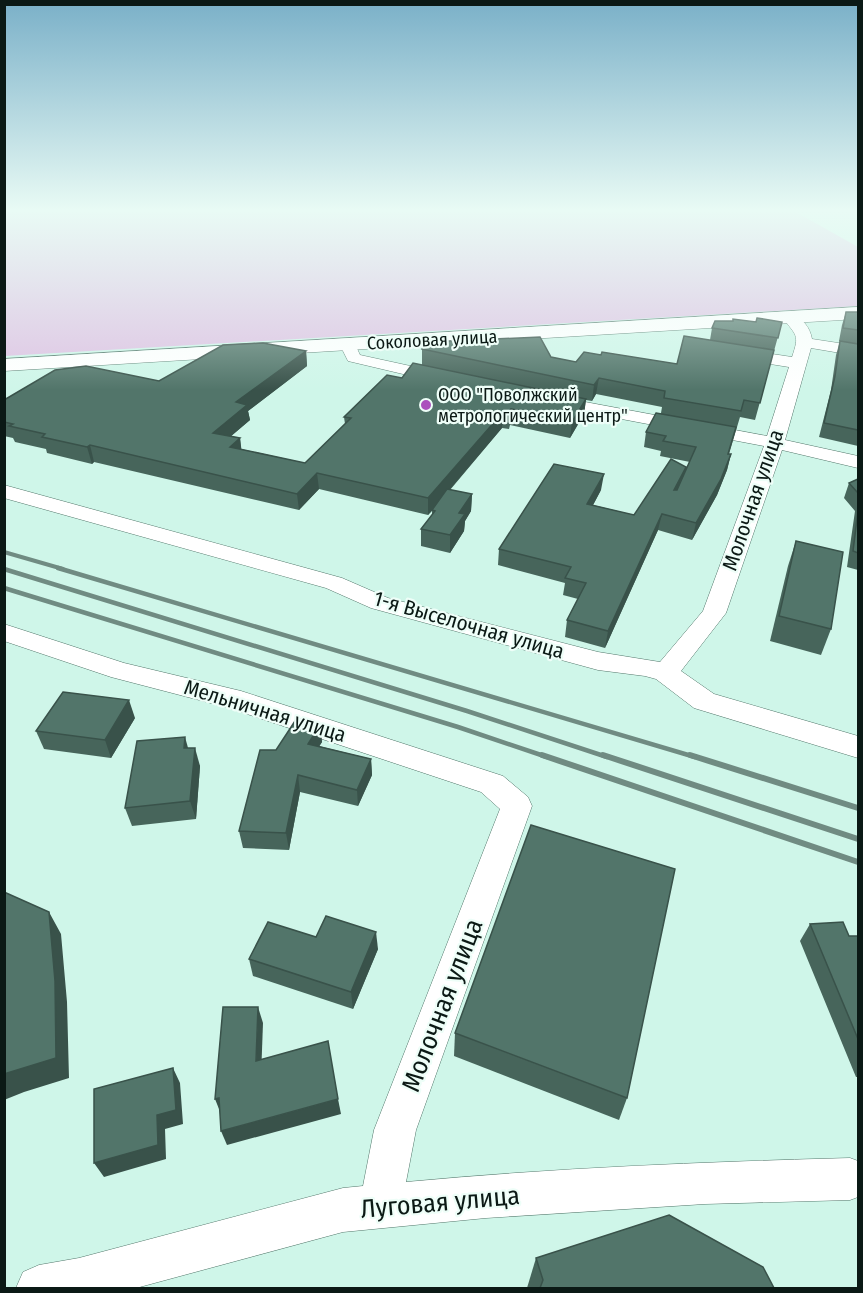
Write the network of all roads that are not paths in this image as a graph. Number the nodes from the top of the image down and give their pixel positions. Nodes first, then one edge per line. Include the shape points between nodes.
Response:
1 (858, 314) edge
2 (790, 318) junction
3 (805, 342) junction
4 (348, 345) junction
5 (858, 351) edge
6 (723, 352) edge
7 (798, 363) junction
8 (4, 365) edge
9 (459, 382) edge
10 (530, 396) edge
11 (773, 443) junction
12 (858, 462) edge
13 (4, 491) edge
14 (4, 632) edge
15 (665, 673) junction
16 (858, 747) edge
17 (517, 806) joint
18 (850, 1179) dead end
19 (380, 1208) junction
20 (66, 1286) edge

1 - 2 main road, Соколовая улица
2 - 3 street via 803,329
2 - 4 main road, Соколовая улица
3 - 5 street
3 - 7 street, Молочная улица
4 - 8 main road, Соколовая улица
4 - 9 street via 354,358
6 - 7 street
7 - 11 street, Молочная улица
10 - 11 street
11 - 12 street
11 - 15 street, Молочная улица via 714,613
13 - 15 street, 1-я Выселочная улица via 334,583 380,603 598,661
14 - 17 street, Мельничная улица via 120,671 231,698 492,783
15 - 16 street, 1-я Выселочная улица via 704,701
17 - 19 street, Молочная улица via 395,1130
18 - 19 street, Луговая улица via 567,1191
19 - 20 street, Луговая улица via 343,1210

